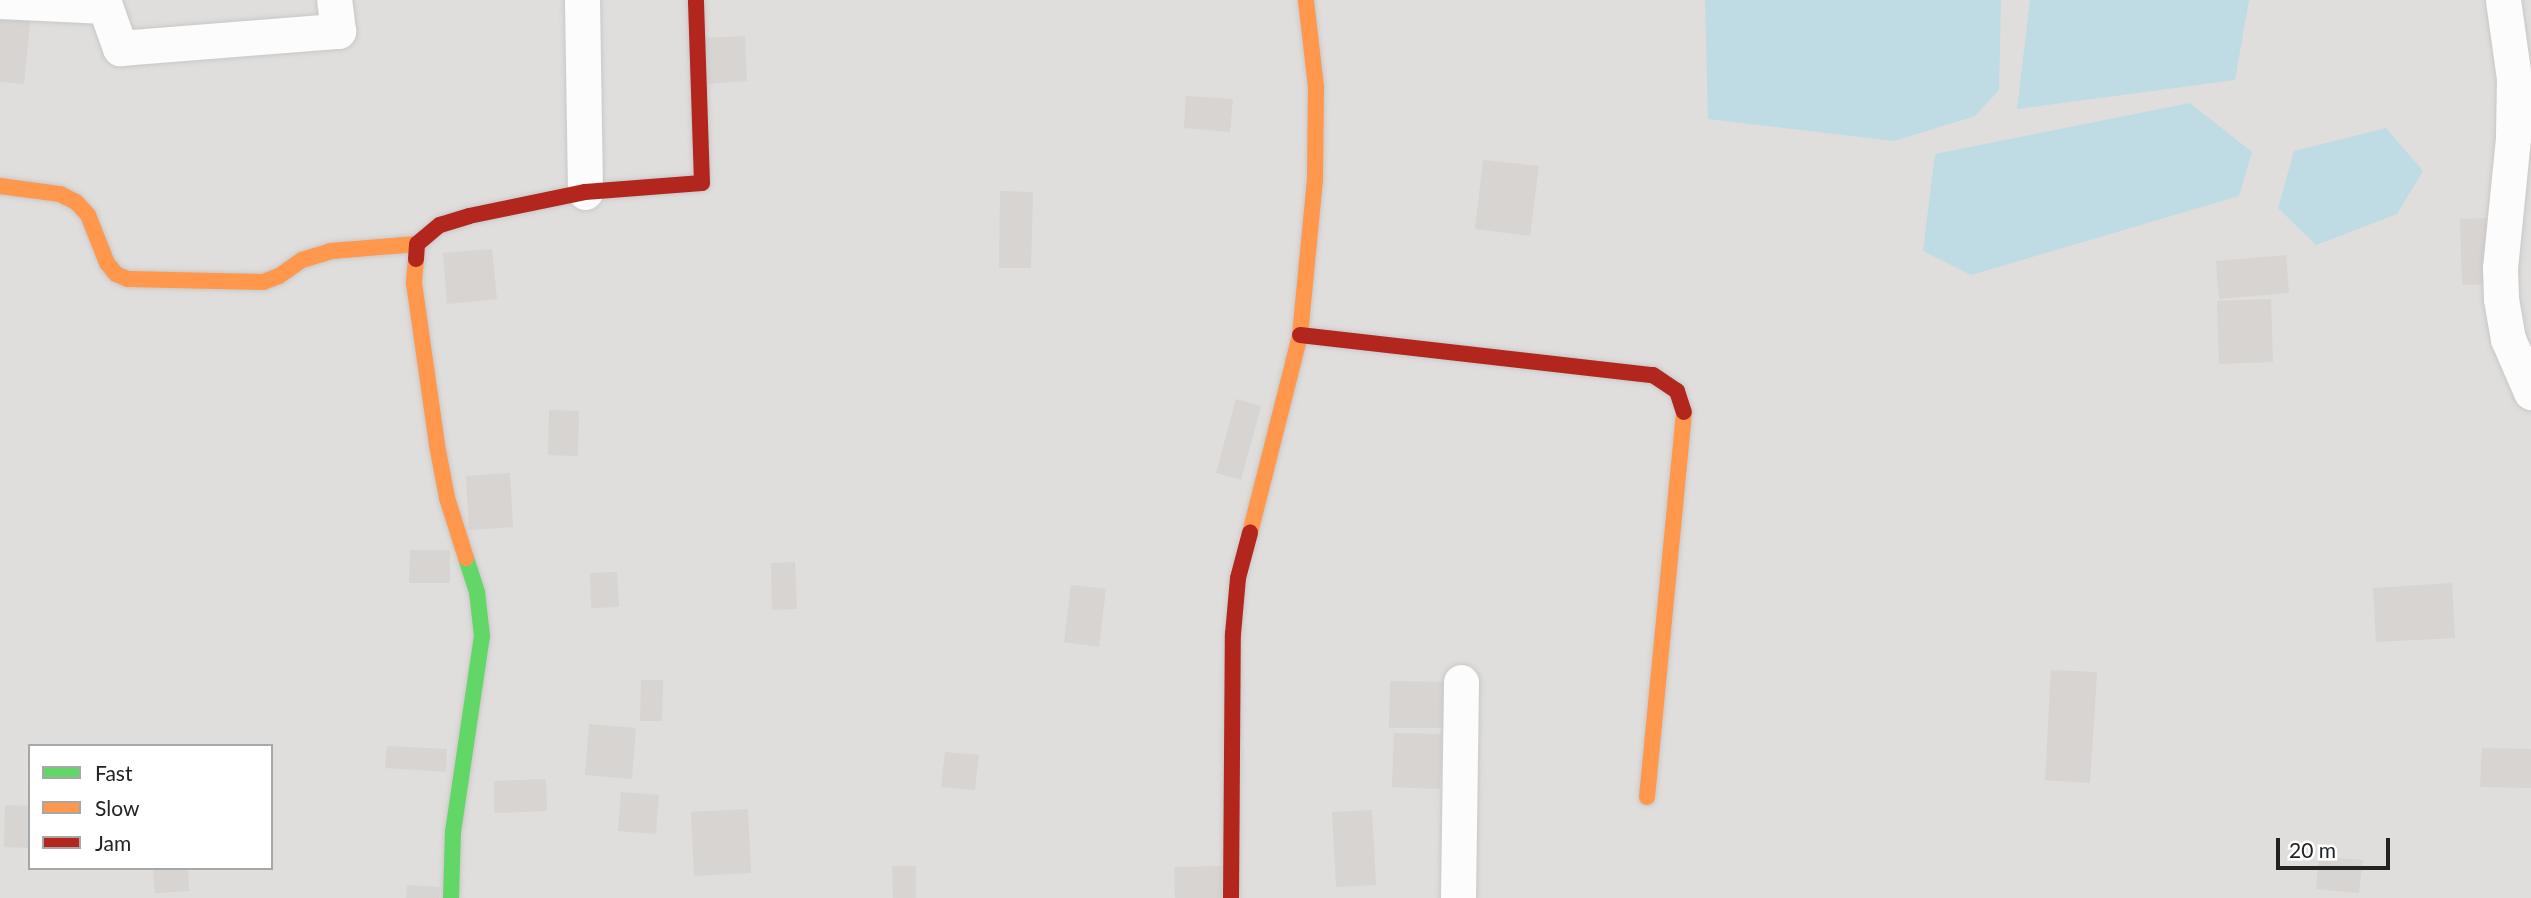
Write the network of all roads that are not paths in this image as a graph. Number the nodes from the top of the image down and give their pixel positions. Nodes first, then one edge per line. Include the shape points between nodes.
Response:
1 (334, 0) edge
2 (582, 0) edge
3 (696, 0) edge
4 (1306, 0) edge
5 (2502, 0) edge
6 (5, 1) edge
7 (0, 186) edge
8 (585, 192) junction
9 (417, 244) junction
10 (1300, 335) junction
11 (2531, 391) edge
12 (1461, 682) dead end
13 (1647, 797) dead end
14 (451, 898) edge
15 (1231, 898) edge
16 (1458, 898) edge

1 - 6 street via 338,31 120,48 105,6
2 - 8 street
3 - 8 street via 702,183
4 - 10 street via 1316,88 1315,179
5 - 11 street via 2514,78 2501,299 2508,339
7 - 9 street via 60,194 76,202 88,215 107,263 128,279 262,282 302,260 331,251
8 - 9 street via 440,225
9 - 14 street via 414,283 436,445 447,498 477,592 482,636 453,832
10 - 13 street via 1653,375 1677,391 1685,417
10 - 15 street via 1238,578 1233,634
12 - 16 street

